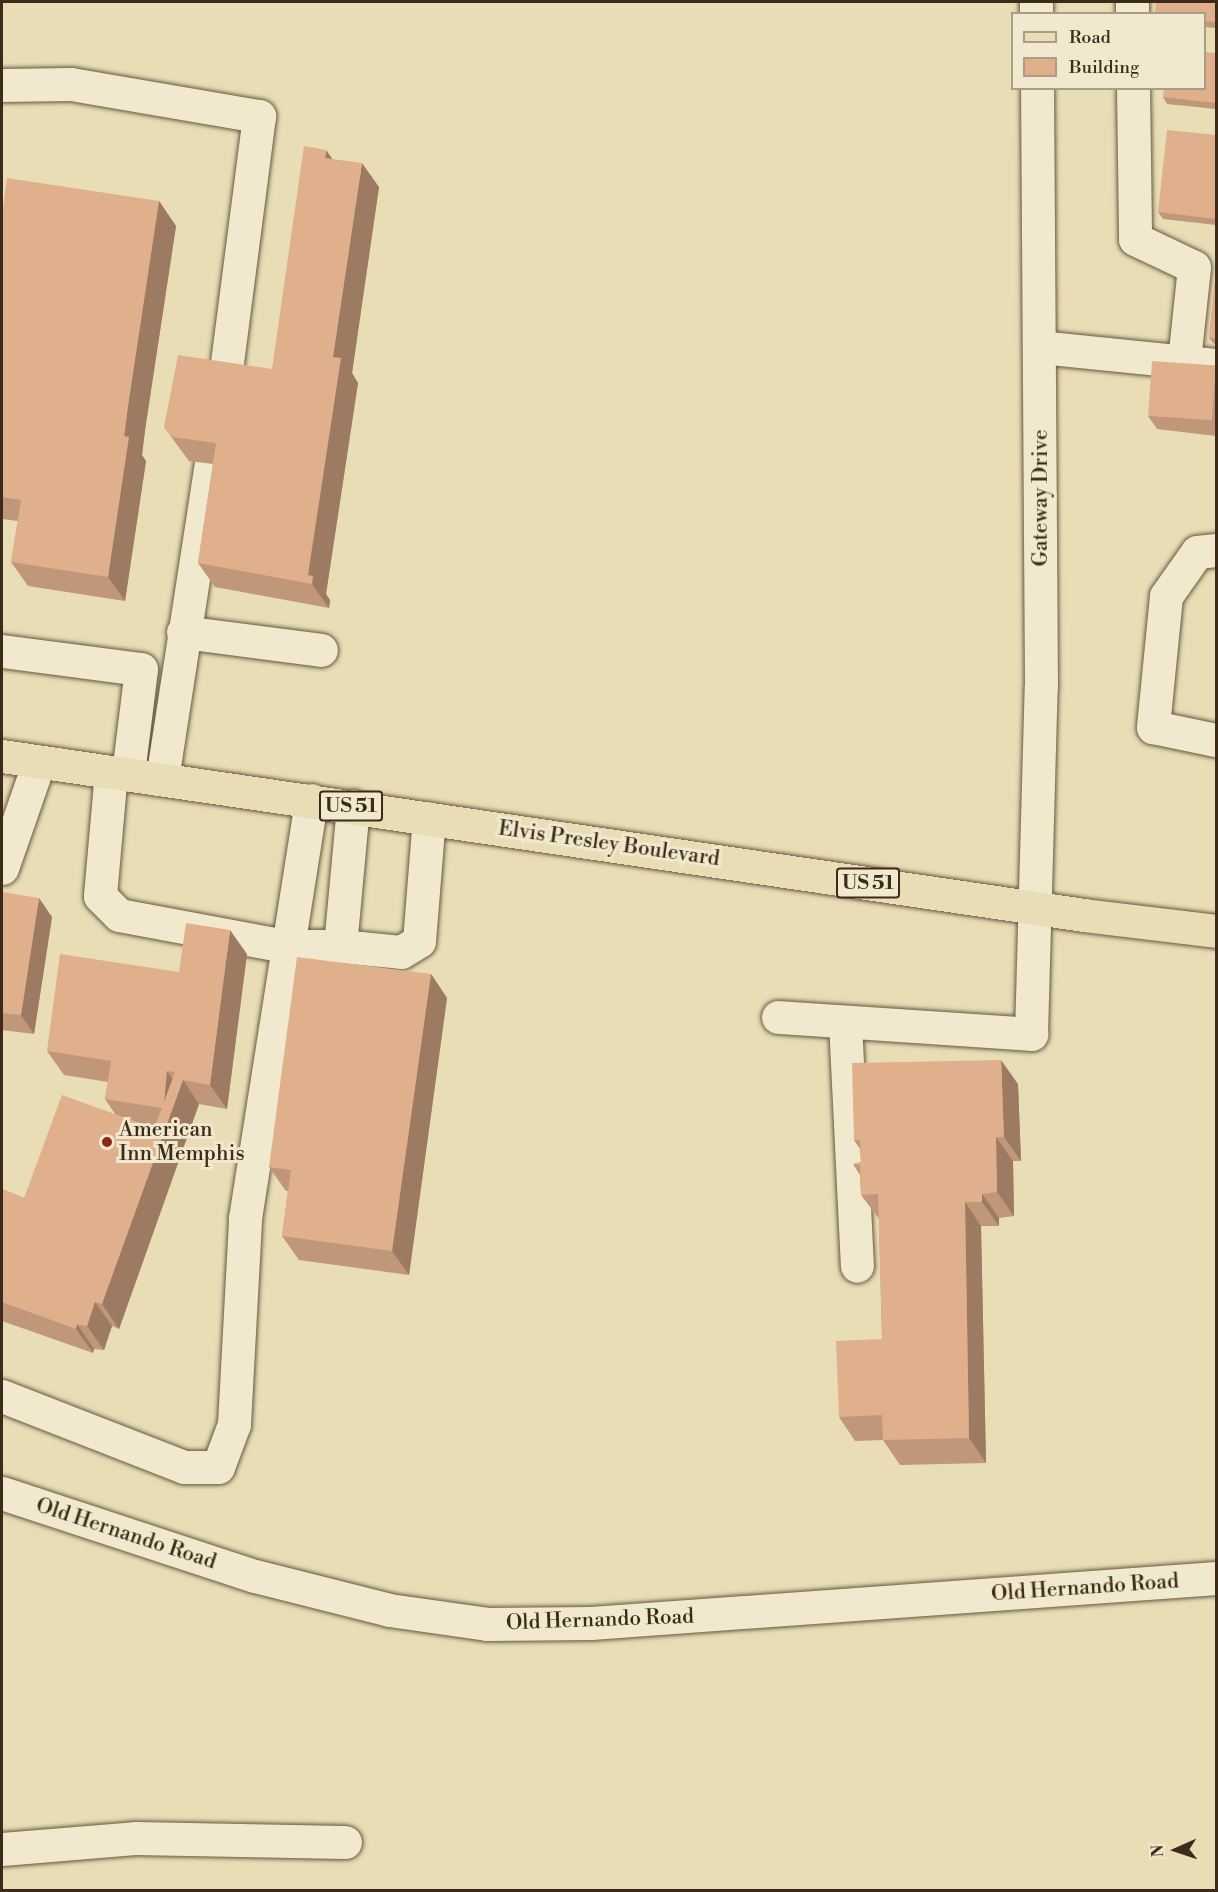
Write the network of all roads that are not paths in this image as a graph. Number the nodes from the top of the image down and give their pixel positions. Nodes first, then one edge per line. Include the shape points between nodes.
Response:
1 (2, 85) edge
2 (1037, 90) edge
3 (1133, 90) edge
4 (1040, 347) junction
5 (1184, 362) junction
6 (1216, 365) edge
7 (224, 384) edge
8 (211, 464) edge
9 (1216, 550) edge
10 (183, 632) junction
11 (321, 650) dead end
12 (2, 651) edge
13 (1216, 740) edge
14 (2, 756) edge
15 (39, 762) junction
16 (120, 773) junction
17 (162, 779) junction
18 (310, 800) junction
19 (353, 806) junction
20 (429, 818) junction
21 (2, 868) edge
22 (1036, 908) junction
23 (1216, 931) edge
24 (285, 946) junction
25 (340, 946) junction
26 (778, 1017) dead end
27 (845, 1022) junction
28 (856, 1266) dead end
29 (2, 1396) edge
30 (2, 1493) edge
31 (1216, 1578) edge
32 (345, 1842) dead end
33 (2, 1849) edge

1 - 7 street via 71,84 259,116
2 - 4 street, Gateway Drive
3 - 5 street via 1135,239 1194,267
4 - 5 street
4 - 22 street, Gateway Drive via 1041,686
5 - 6 street
8 - 10 street
9 - 13 street via 1197,552 1166,596 1153,727
10 - 11 street
10 - 17 street
12 - 16 street via 141,669
14 - 15 main road, Elvis Presley Boulevard / US 51
15 - 16 main road, Elvis Presley Boulevard / US 51
15 - 21 street
16 - 17 main road, Elvis Presley Boulevard / US 51
16 - 24 street via 100,896 119,915
17 - 18 main road, Elvis Presley Boulevard / US 51
18 - 19 main road, Elvis Presley Boulevard / US 51
18 - 24 street
19 - 20 main road, Elvis Presley Boulevard / US 51
19 - 25 street
20 - 22 main road, Elvis Presley Boulevard / US 51
20 - 25 street via 419,941 401,952
22 - 23 main road, Elvis Presley Boulevard / US 51
22 - 27 street, Gateway Drive via 1031,1034
24 - 25 street
24 - 29 street via 245,1218 234,1424 218,1467 184,1467
26 - 27 street
27 - 28 street
30 - 31 street, Old Hernando Road via 255,1576 389,1610 487,1624 591,1623
32 - 33 street via 135,1838

